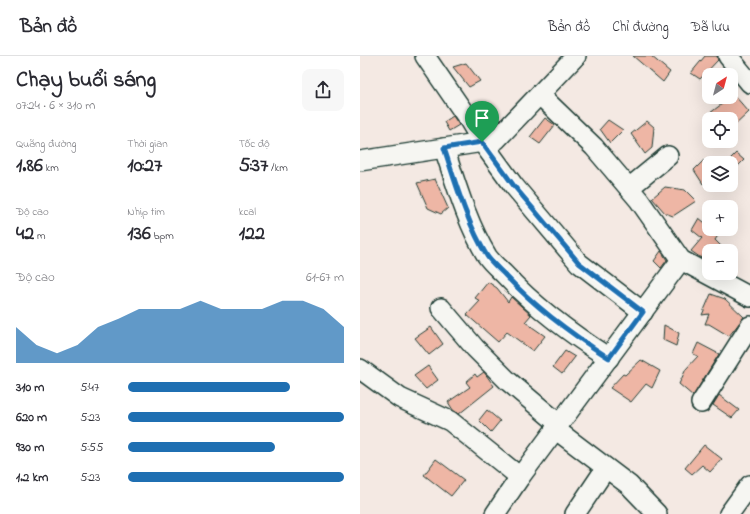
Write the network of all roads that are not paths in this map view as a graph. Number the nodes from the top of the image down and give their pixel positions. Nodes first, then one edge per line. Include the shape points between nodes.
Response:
1 (425, 56) edge
2 (576, 56) edge
3 (728, 56) edge
4 (750, 83) edge
5 (540, 95) junction
6 (482, 142) junction
7 (444, 148) junction
8 (668, 156) dead end
9 (360, 161) edge
10 (629, 188) junction
11 (681, 260) junction
12 (750, 297) edge
13 (441, 308) dead end
14 (643, 312) junction
15 (750, 326) edge
16 (609, 358) junction
17 (360, 369) edge
18 (701, 403) dead end
19 (557, 427) junction
20 (606, 468) junction
21 (520, 477) junction
22 (750, 485) edge
23 (495, 514) edge
24 (575, 514) edge
25 (657, 514) edge
26 (729, 514) edge

1 - 6 street
2 - 5 street
3 - 4 street
5 - 6 street via 496,140
5 - 10 street via 594,147
6 - 7 street
6 - 14 street via 514,186 579,263
7 - 9 street
7 - 16 street via 469,220 488,257 516,287 548,314 583,342
8 - 10 street
10 - 11 street
11 - 12 street
11 - 14 street
13 - 19 street via 508,381
14 - 16 street
15 - 18 street
16 - 19 street
17 - 21 street via 400,398 450,421
19 - 20 street
19 - 21 street
20 - 24 street
20 - 25 street via 629,484
21 - 23 street
22 - 26 street

